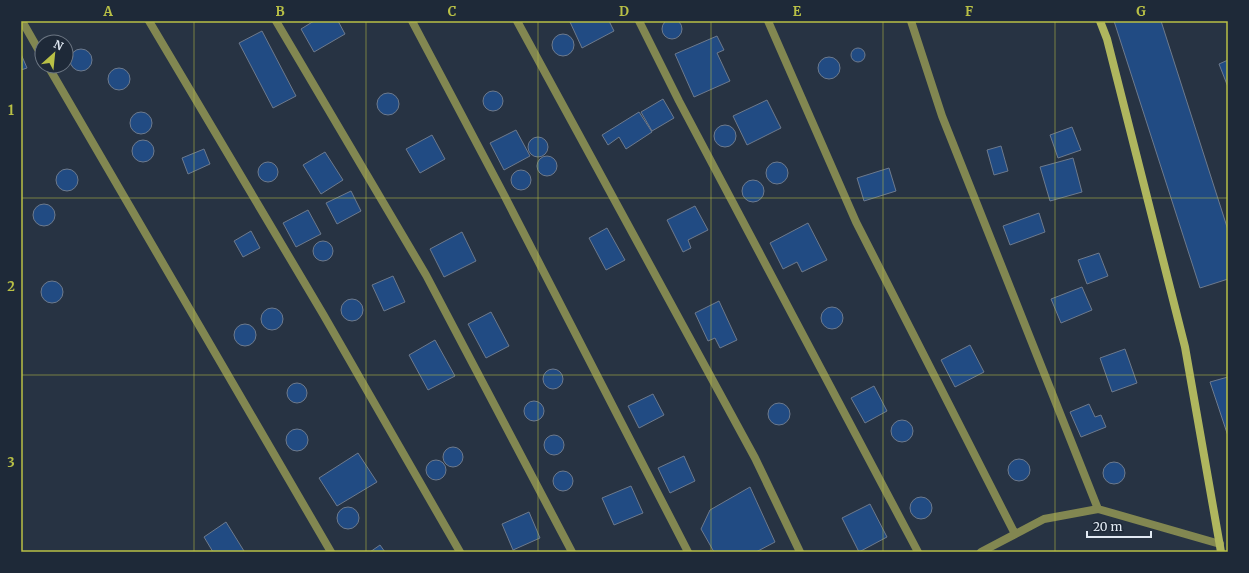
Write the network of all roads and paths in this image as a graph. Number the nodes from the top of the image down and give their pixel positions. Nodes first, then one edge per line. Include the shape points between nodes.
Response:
1 (22, 21) edge
2 (149, 21) edge
3 (276, 21) edge
4 (412, 21) edge
5 (517, 21) edge
6 (639, 21) edge
7 (768, 21) edge
8 (911, 21) edge
9 (1100, 21) edge
10 (34, 42) edge
11 (53, 74) edge
12 (1098, 509) junction
13 (1016, 534) junction
14 (1221, 548) edge
15 (330, 552) edge
16 (460, 552) edge
17 (572, 552) edge
18 (688, 552) edge
19 (800, 552) edge
20 (918, 552) edge
21 (981, 552) edge

1 - 10 street
2 - 16 street
3 - 17 street via 426,274
4 - 18 street
5 - 19 street via 755,458
6 - 20 street via 679,102
7 - 13 street via 856,222
8 - 12 street via 942,116
9 - 14 street via 1107,39 1185,347
11 - 15 street
12 - 13 street via 1044,519
12 - 14 street
13 - 21 street

